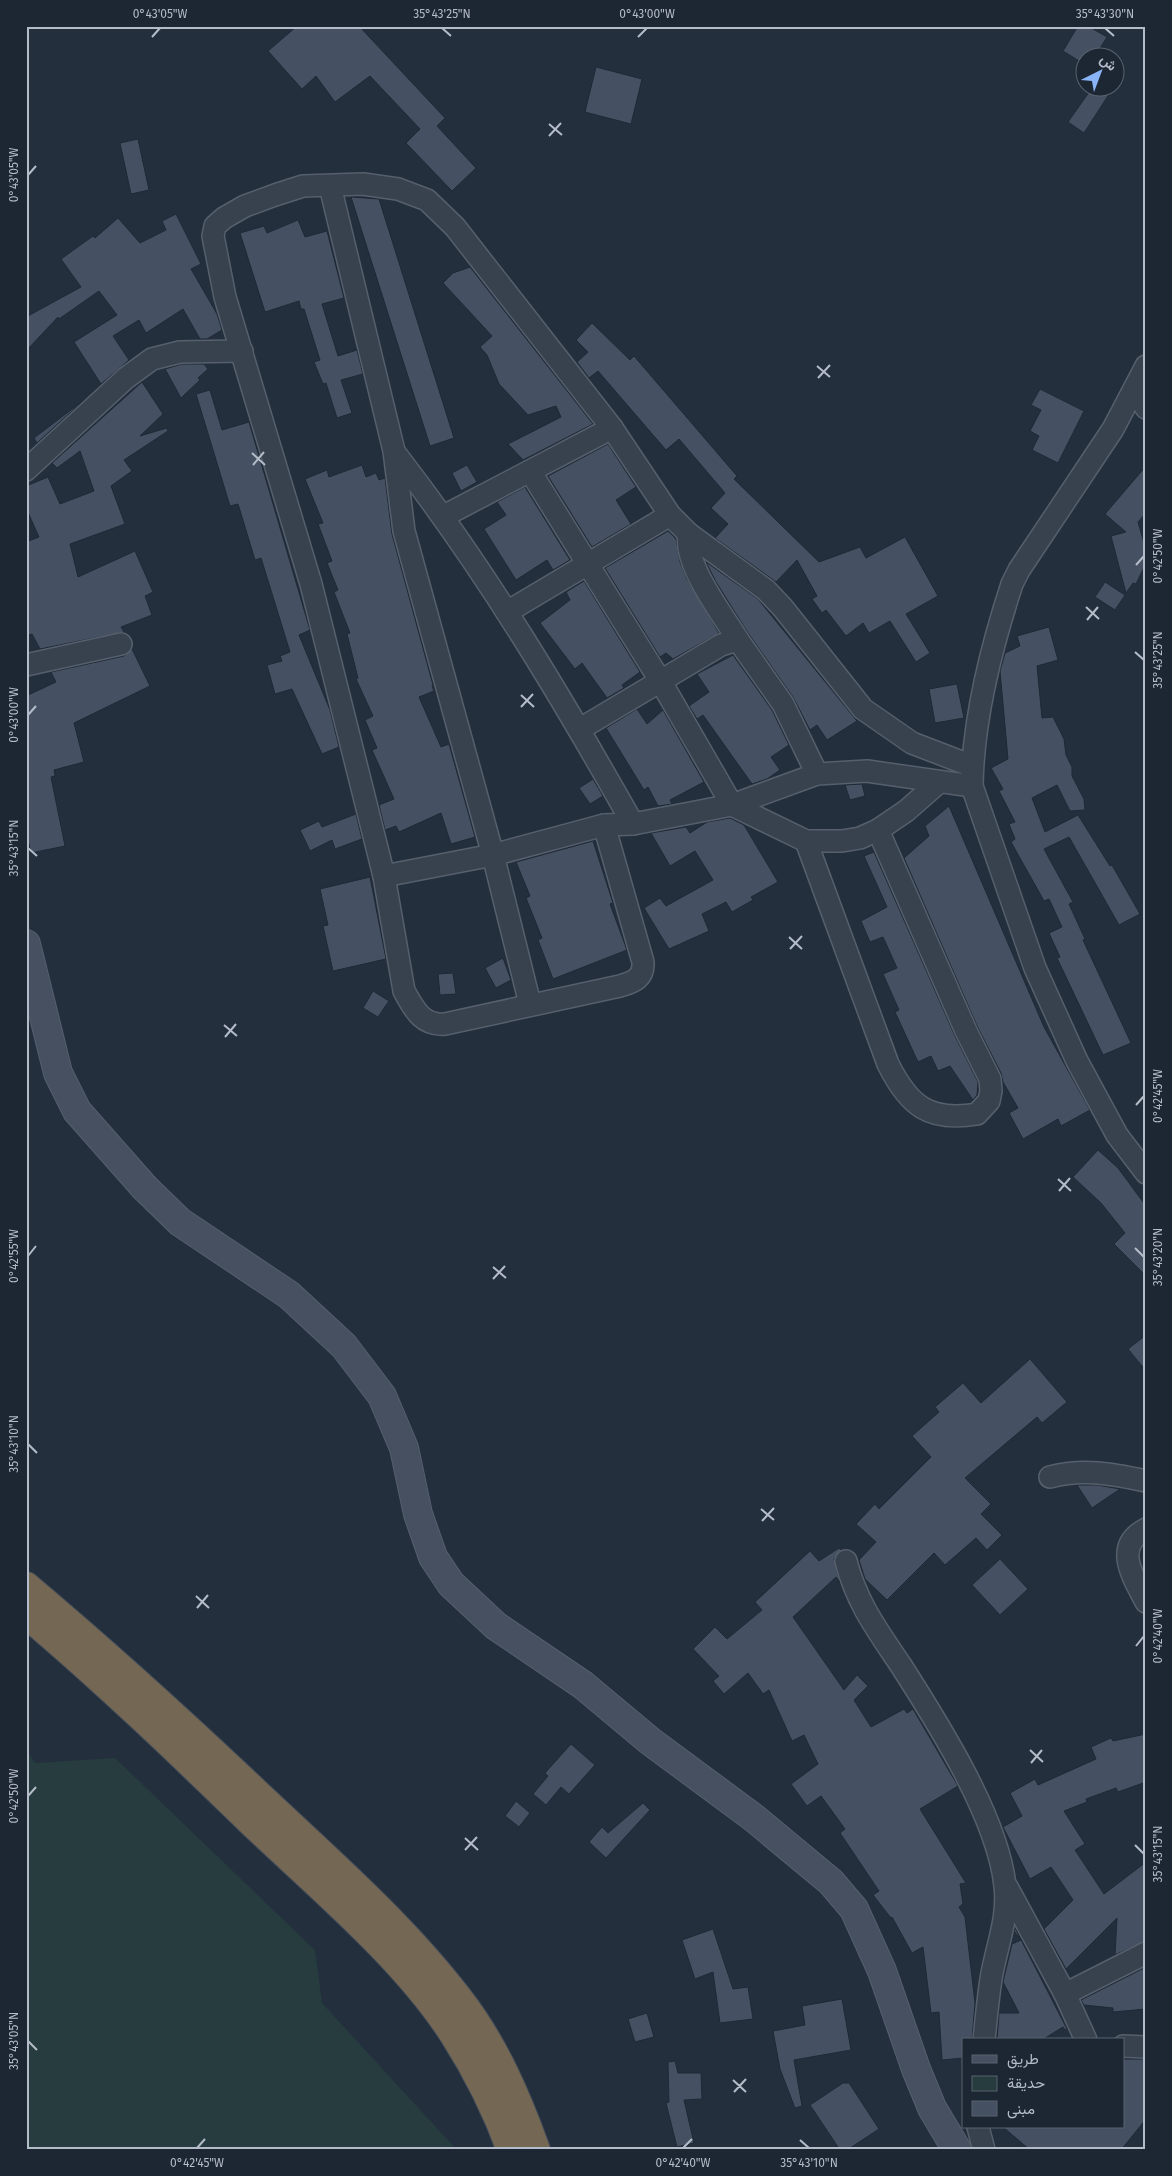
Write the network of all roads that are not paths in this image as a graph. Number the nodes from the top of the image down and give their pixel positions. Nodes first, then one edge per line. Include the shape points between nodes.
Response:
1 (330, 186) junction
2 (242, 351) junction
3 (1146, 366) edge
4 (1136, 388) junction
5 (1146, 408) edge
6 (612, 428) junction
7 (394, 452) junction
8 (26, 470) edge
9 (530, 471) junction
10 (670, 515) junction
11 (444, 516) junction
12 (689, 534) junction
13 (589, 564) junction
14 (506, 612) junction
15 (738, 640) junction
16 (120, 644) dead end
17 (26, 665) edge
18 (661, 682) junction
19 (580, 729) junction
20 (817, 774) junction
21 (972, 776) junction
22 (938, 783) junction
23 (732, 805) junction
24 (633, 824) junction
25 (604, 825) junction
26 (878, 830) junction
27 (806, 841) junction
28 (493, 855) junction
29 (384, 876) junction
30 (26, 944) edge
31 (530, 1004) junction
32 (1146, 1173) edge
33 (1050, 1477) dead end
34 (1146, 1481) edge
35 (1146, 1529) edge
36 (846, 1561) dead end
37 (26, 1586) edge
38 (1146, 1602) edge
39 (26, 1614) edge
40 (1005, 1884) junction
41 (1146, 1953) edge
42 (1065, 1994) junction
43 (984, 2038) edge
44 (1085, 2038) edge
45 (1124, 2046) edge
46 (1146, 2047) edge
47 (978, 2128) edge
48 (511, 2150) edge
49 (536, 2150) edge
50 (957, 2150) edge
51 (984, 2150) edge

1 - 2 street via 303,186 267,198 245,206 215,226 215,253
1 - 6 street via 363,184 398,188 427,200 455,227
1 - 7 street
2 - 8 street via 180,352 152,359 126,378
2 - 29 street via 311,584
3 - 4 street
4 - 5 street
4 - 21 street via 1012,584 987,673
6 - 9 street
6 - 10 street
7 - 11 street
7 - 28 street via 404,531
9 - 11 street
9 - 13 street
10 - 12 street
10 - 13 street
11 - 14 street
12 - 15 street via 688,547 696,570
12 - 21 street via 766,590 863,709 912,743
13 - 14 street
13 - 18 street
14 - 19 street
15 - 18 street via 721,645
15 - 20 street via 783,704
16 - 17 street
18 - 19 street
18 - 23 street
19 - 24 street
20 - 22 street via 867,771
20 - 23 street
21 - 22 street
21 - 32 street via 1034,968 1077,1061 1117,1135
22 - 26 street
23 - 24 street
23 - 27 street
24 - 25 street
25 - 28 street
25 - 31 street via 639,945 643,970 637,980 629,984
26 - 27 street via 842,841
26 - 27 street via 990,1079 989,1101 977,1114 949,1116 926,1110 909,1098 897,1082
28 - 29 street
28 - 31 street
29 - 31 street via 404,991 423,1019 445,1024
30 - 50 main road via 58,1073 77,1111 145,1188 180,1222 289,1295 344,1346 382,1396 404,1448 418,1514 430,1548 451,1584 496,1626 583,1685 650,1741 754,1818 831,1882 854,1909 882,1971 932,2108
33 - 34 street via 1093,1472
35 - 38 street via 1132,1541 1127,1564
36 - 40 street via 851,1582 865,1612 943,1733 962,1770 991,1830
37 - 49 highway via 198,1738 381,1911 425,1957 487,2040 508,2079
39 - 48 highway via 201,1773 376,1943 420,1991 453,2034 482,2083
40 - 42 street
40 - 43 street via 1006,1916 991,1978
41 - 42 street
42 - 44 street
45 - 46 street
47 - 51 street

